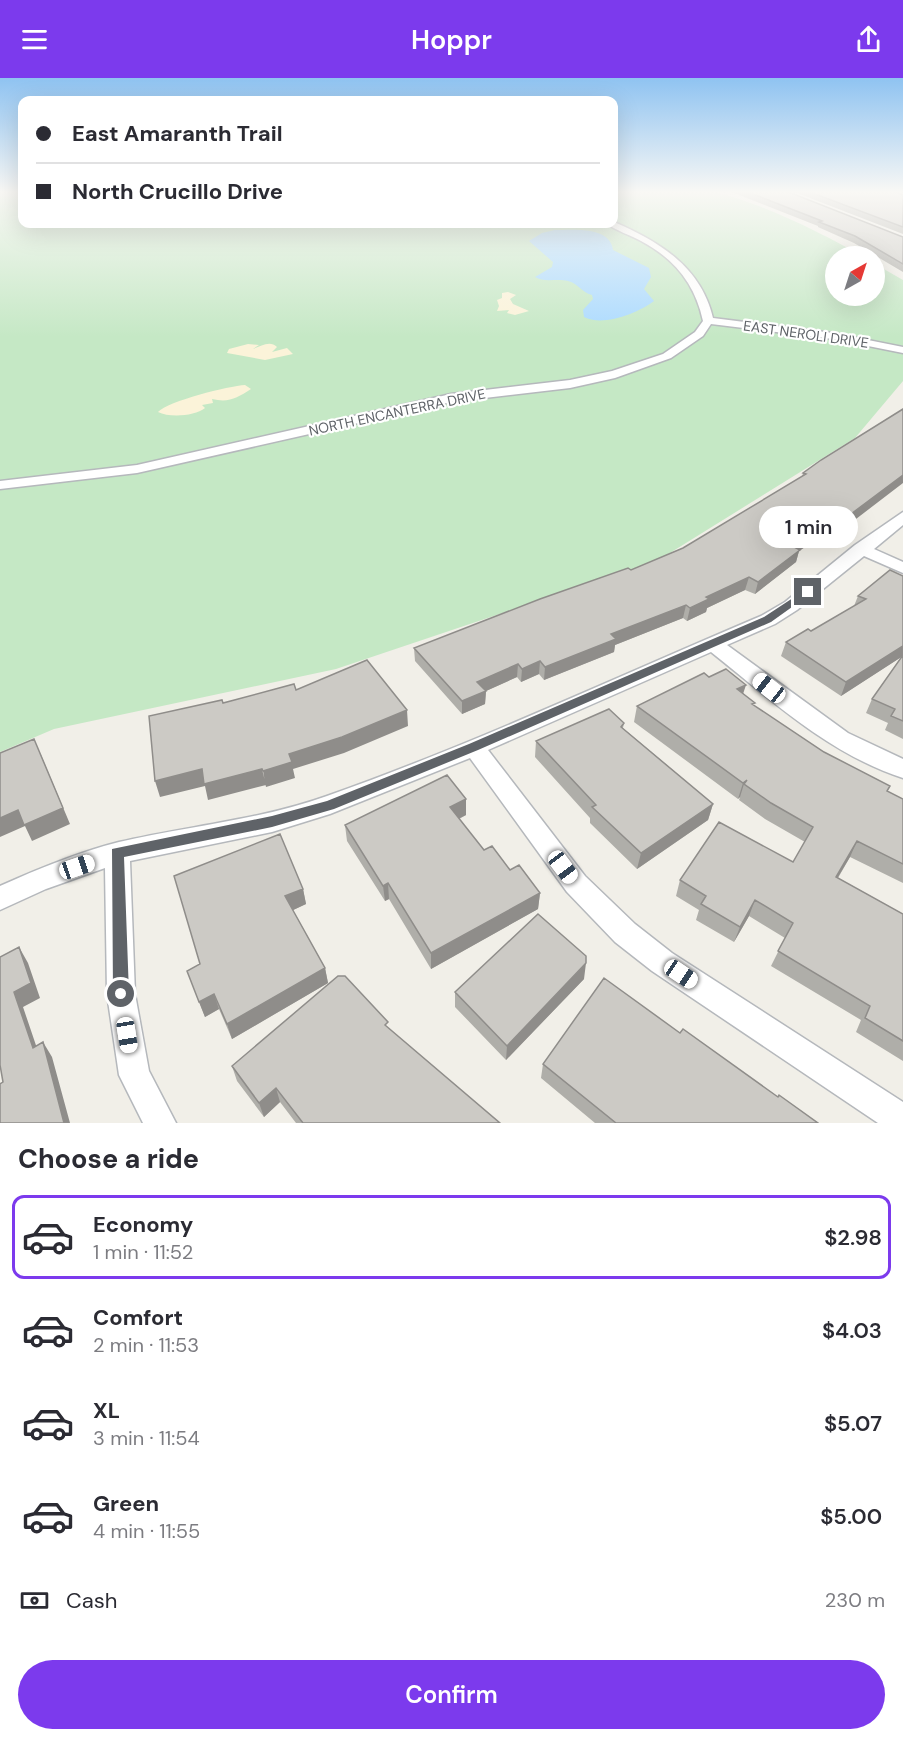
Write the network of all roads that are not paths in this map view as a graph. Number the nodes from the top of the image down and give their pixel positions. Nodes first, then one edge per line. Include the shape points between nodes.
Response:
1 (645, 240) edge
2 (708, 321) junction
3 (903, 350) edge
4 (0, 485) edge
5 (903, 517) edge
6 (861, 549) junction
7 (903, 568) edge
8 (713, 644) junction
9 (474, 747) junction
10 (903, 769) edge
11 (117, 853) junction
12 (0, 898) edge
13 (903, 1121) edge
14 (160, 1123) edge

1 - 2 street via 677,261 705,301
2 - 3 street, EAST NEROLI DRIVE via 823,334
2 - 4 street, NORTH ENCANTERRA DRIVE via 699,334 667,356 615,374 570,384 451,398 137,469
5 - 6 street
6 - 7 street
6 - 8 street via 791,606
8 - 9 street
8 - 10 street via 840,739
9 - 11 street via 330,806 272,822
9 - 13 street via 576,884 625,933
11 - 12 street
11 - 14 street via 121,994 126,1029 134,1075

